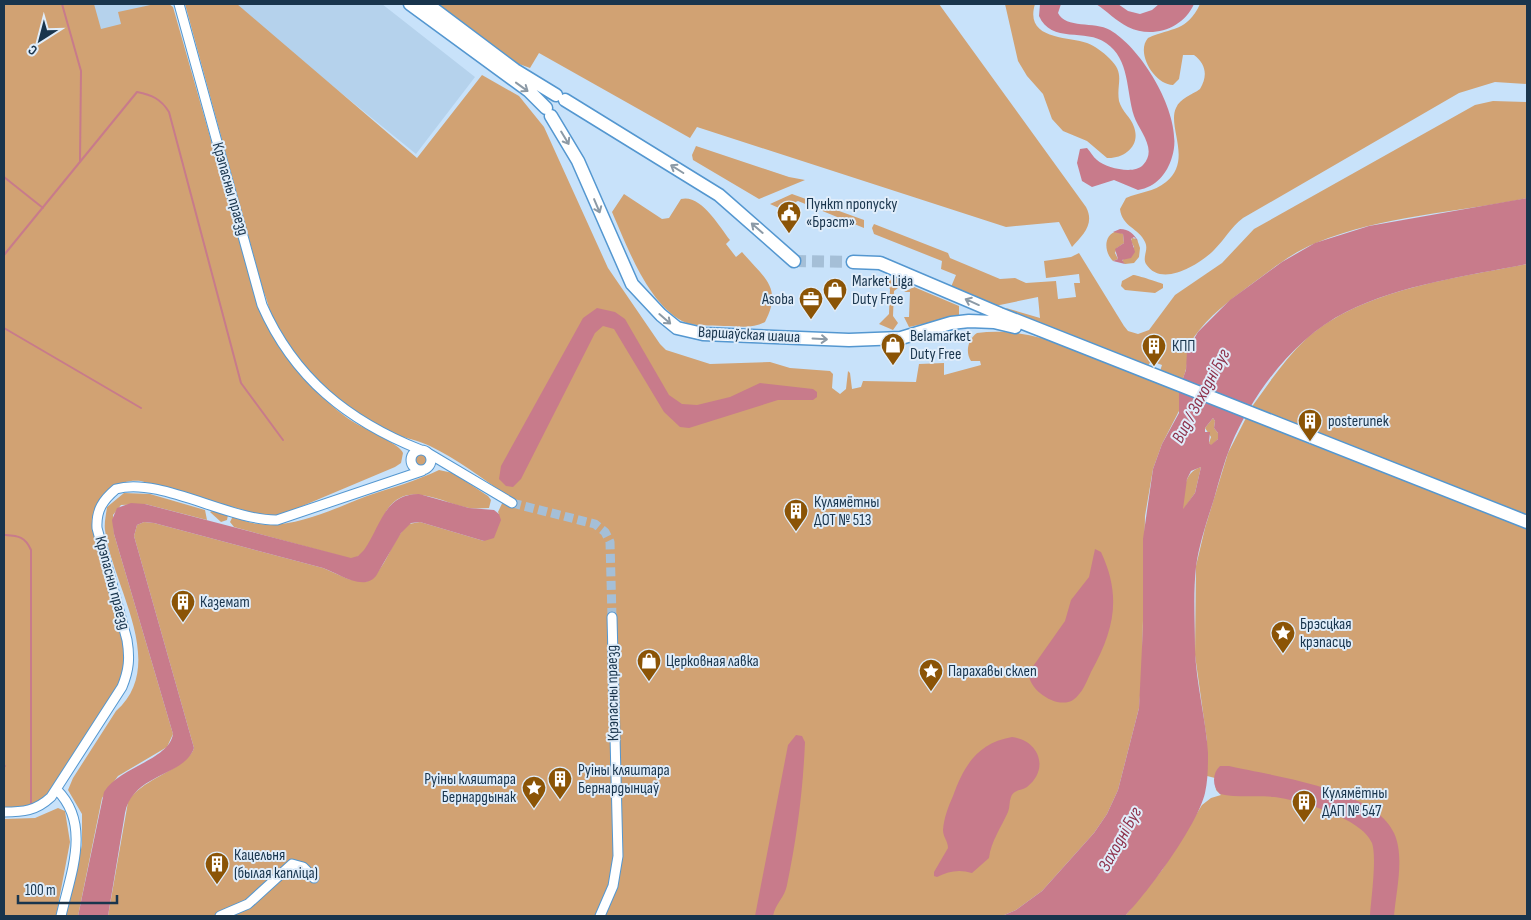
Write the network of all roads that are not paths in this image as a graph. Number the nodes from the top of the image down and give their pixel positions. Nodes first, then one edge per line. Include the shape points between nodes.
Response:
1 (179, 4) edge
2 (410, 4) edge
3 (428, 4) edge
4 (794, 261) tunnel mouth
5 (853, 262) tunnel mouth
6 (1066, 341) junction
7 (399, 440) junction
8 (424, 451) junction
9 (410, 460) junction
10 (443, 461) junction
11 (424, 470) junction
12 (395, 480) junction
13 (512, 503) tunnel mouth
14 (1527, 522) edge
15 (612, 617) tunnel mouth
16 (57, 790) junction
17 (4, 812) edge
18 (314, 878) dead end
19 (61, 916) edge
20 (220, 916) edge
21 (600, 916) edge

1 - 7 street, Крэпасны праезд via 262,305 274,330 295,361 330,398 365,424
2 -> 6 highway, Варшаўская шаша via 528,91 548,112 578,161 632,284 677,328 703,334 849,340 901,338 951,323 980,321
4 -> 3 highway via 719,195 515,70
6 -> 5 highway, Варшаўская шаша via 880,263
6 - 14 highway, Варшаўская шаша
7 - 8 street, Крэпасны праезд
7 - 9 street
8 - 9 street via 414,452
8 - 10 street, Крэпасны праезд
8 - 11 street via 431,461
9 - 11 street via 412,467
9 - 12 street via 407,470
10 - 11 street, Крэпасны праезд
10 - 13 street, Крэпасны праезд
11 - 12 street, Крэпасны праезд
12 - 16 street, Крэпасны праезд via 277,520 256,519 142,486 122,487 108,496 98,510 97,528 127,640 130,656 128,673
15 - 21 street, Крэпасны праезд via 618,856 613,886
16 - 17 street, Крэпасны праезд via 35,809
16 - 19 street via 72,810 77,846
18 - 20 street via 303,867 292,864 248,904

